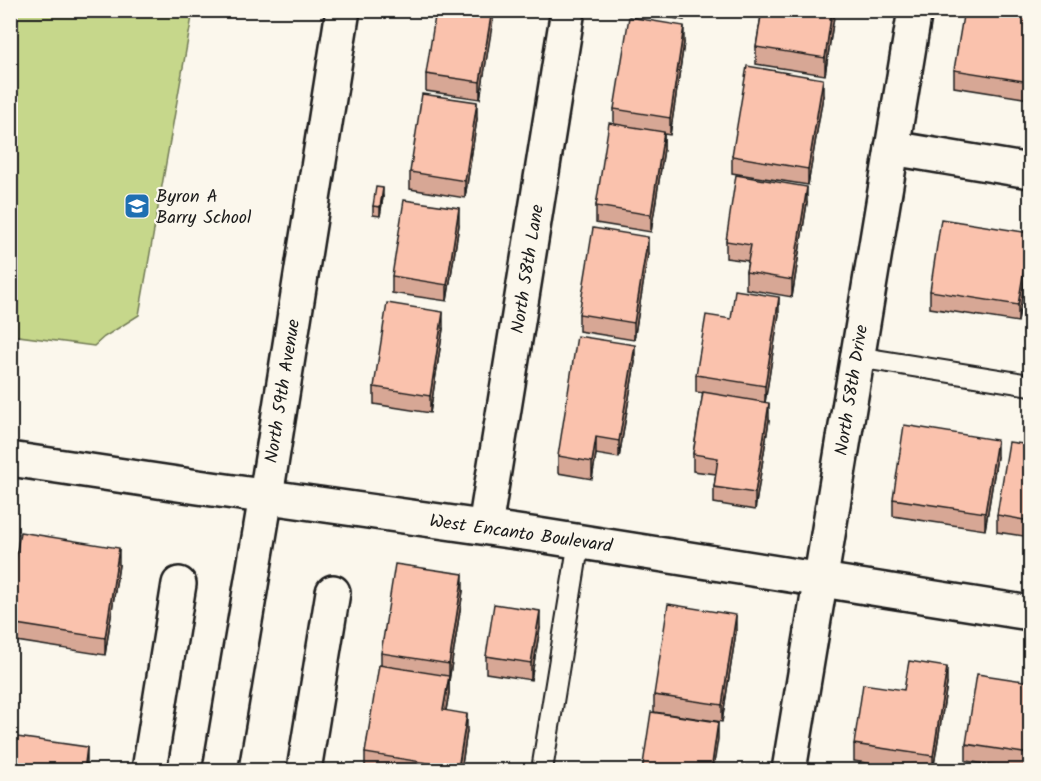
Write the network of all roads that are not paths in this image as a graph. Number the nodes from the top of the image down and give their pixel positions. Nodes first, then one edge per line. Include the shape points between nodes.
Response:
1 (344, 10) edge
2 (568, 10) edge
3 (915, 10) edge
4 (892, 148) junction
5 (1030, 171) edge
6 (856, 357) junction
7 (1030, 385) edge
8 (10, 459) edge
9 (266, 496) junction
10 (486, 527) junction
11 (579, 541) junction
12 (820, 579) junction
13 (179, 584) dead end
14 (333, 592) dead end
15 (1030, 613) edge
16 (149, 771) edge
17 (220, 771) edge
18 (304, 771) edge
19 (542, 771) edge
20 (789, 771) edge

1 - 9 street, North 59th Avenue
2 - 10 street, North 58th Lane
3 - 4 street, North 58th Drive
4 - 5 street
4 - 6 street, North 58th Drive
6 - 7 lane
6 - 12 street, North 58th Drive
8 - 9 street, West Encanto Boulevard
9 - 10 street, West Encanto Boulevard
9 - 17 street, North 59th Avenue
10 - 11 street, West Encanto Boulevard
11 - 12 street, West Encanto Boulevard
11 - 19 lane
12 - 15 street, West Encanto Boulevard
12 - 20 street, North 58th Drive
13 - 16 street
14 - 18 street

